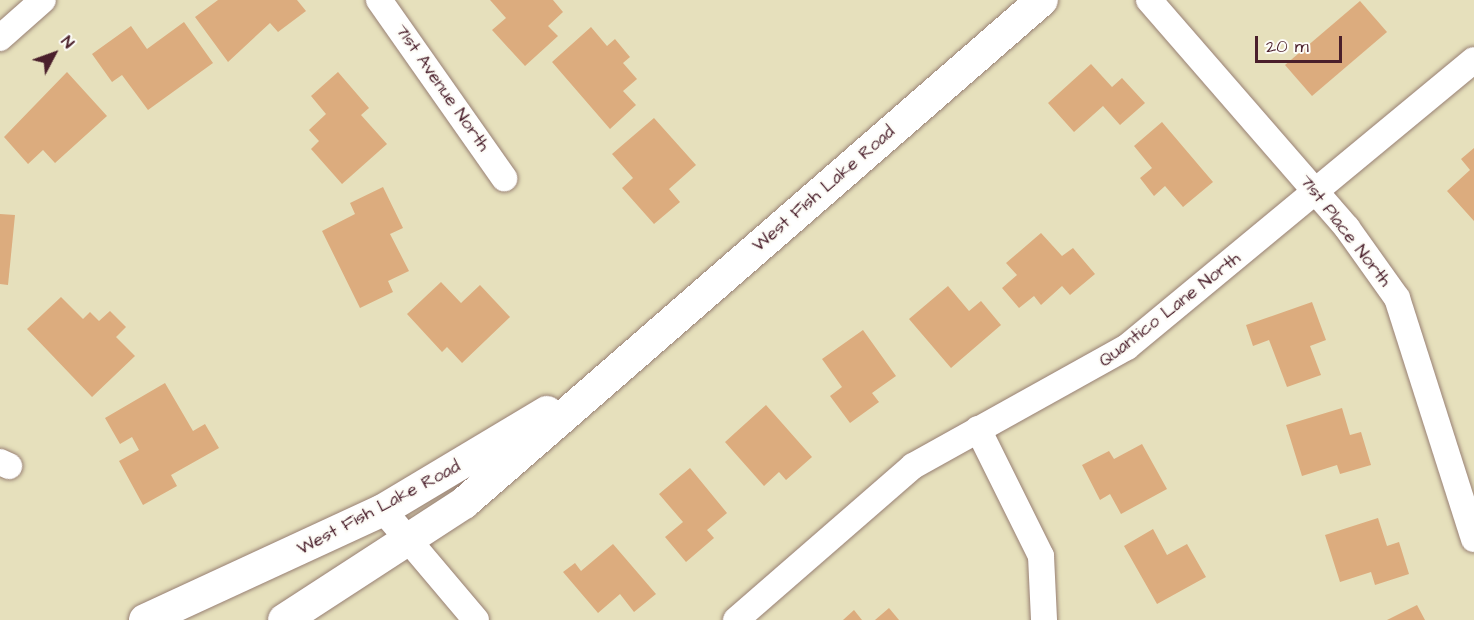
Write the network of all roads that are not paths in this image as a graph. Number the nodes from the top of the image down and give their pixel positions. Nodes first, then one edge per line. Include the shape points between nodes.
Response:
1 (43, 0) edge
2 (379, 0) edge
3 (1042, 0) edge
4 (1149, 0) edge
5 (0, 38) edge
6 (1474, 60) edge
7 (504, 178) dead end
8 (1317, 193) junction
9 (603, 377) junction
10 (978, 429) junction
11 (383, 510) junction
12 (1474, 539) edge
13 (410, 543) junction
14 (144, 620) edge
15 (284, 620) edge
16 (476, 620) edge
17 (736, 620) edge
18 (1044, 620) edge

1 - 5 street
2 - 7 street, 71st Avenue North
3 - 9 street, West Fish Lake Road
4 - 8 street, 71st Place North
6 - 8 street, Quantico Lane North
8 - 10 street, Quantico Lane North via 1127,347 1059,390
8 - 12 street, 71st Place North via 1396,298
9 - 11 street, West Fish Lake Road
9 - 13 street, West Fish Lake Road via 516,460
10 - 17 street, Quantico Lane North via 914,466
10 - 18 street via 1041,556
11 - 13 street
11 - 14 street, West Fish Lake Road
13 - 15 street, West Fish Lake Road
13 - 16 street

